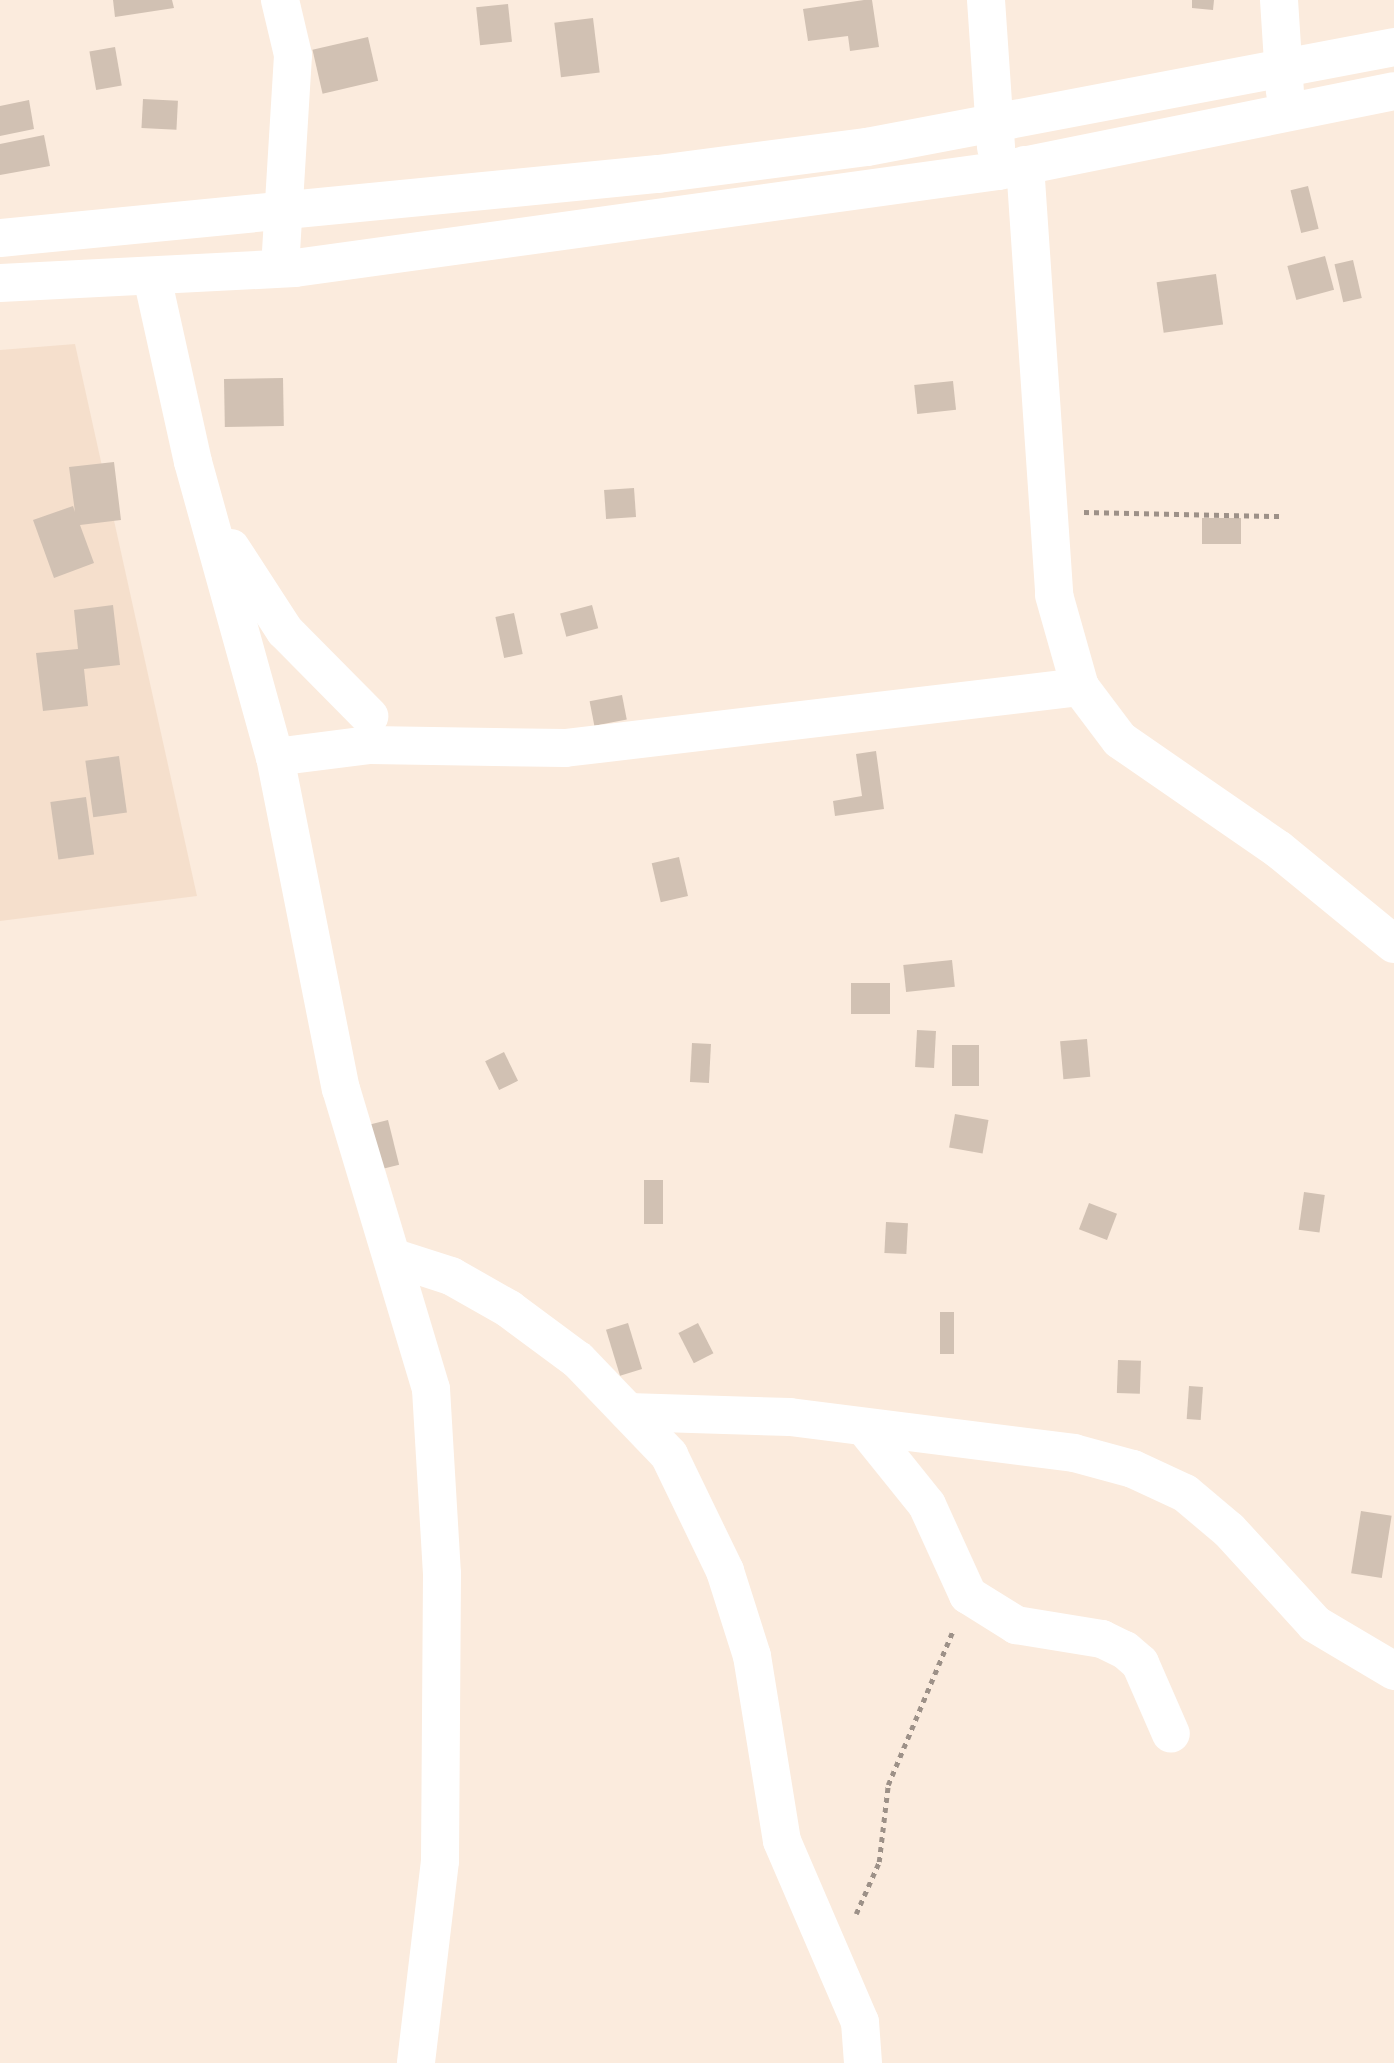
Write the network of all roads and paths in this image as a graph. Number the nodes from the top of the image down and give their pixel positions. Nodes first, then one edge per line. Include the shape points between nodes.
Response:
1 (280, 0) edge
2 (986, 0) edge
3 (1279, 0) edge
4 (1394, 47) edge
5 (1285, 67) junction
6 (1394, 91) edge
7 (1284, 111) junction
8 (994, 124) junction
9 (1011, 168) junction
10 (282, 207) junction
11 (0, 238) edge
12 (280, 268) junction
13 (152, 277) junction
14 (0, 283) edge
15 (1048, 512) junction
16 (208, 515) junction
17 (1280, 516) dead end
18 (1080, 687) junction
19 (369, 716) dead end
20 (275, 757) junction
21 (1394, 944) edge
22 (395, 1258) junction
23 (628, 1412) junction
24 (866, 1429) junction
25 (968, 1595) junction
26 (1394, 1671) edge
27 (1171, 1734) dead end
28 (834, 1950) junction
29 (416, 2063) edge
30 (863, 2063) edge

1 - 10 street via 293,55
2 - 8 street
3 - 5 street
4 - 5 street
5 - 7 street
5 - 8 street
6 - 7 street
7 - 9 street
8 - 9 street
8 - 10 street via 658,174
9 - 12 street
9 - 15 street
10 - 11 street
10 - 12 street
12 - 13 street
13 - 14 street
13 - 16 street
15 - 17 path
15 - 18 street via 1054,595
16 - 19 street via 285,631
16 - 20 street
18 - 20 street via 565,748 370,745
18 - 21 street via 1120,740 1278,849
20 - 22 street via 341,1089
22 - 23 street via 451,1276 509,1309 578,1360
22 - 29 street via 431,1389 442,1574 440,1861
23 - 24 street via 790,1417
23 - 28 street via 669,1455 724,1571 752,1656 782,1841
24 - 25 street via 927,1505
24 - 26 street via 1061,1451 1133,1469 1185,1493 1315,1624
25 - 27 street via 1016,1625 1102,1639 1125,1650 1140,1663
25 - 28 path via 888,1785 879,1862 869,1890
28 - 30 street via 860,2022

